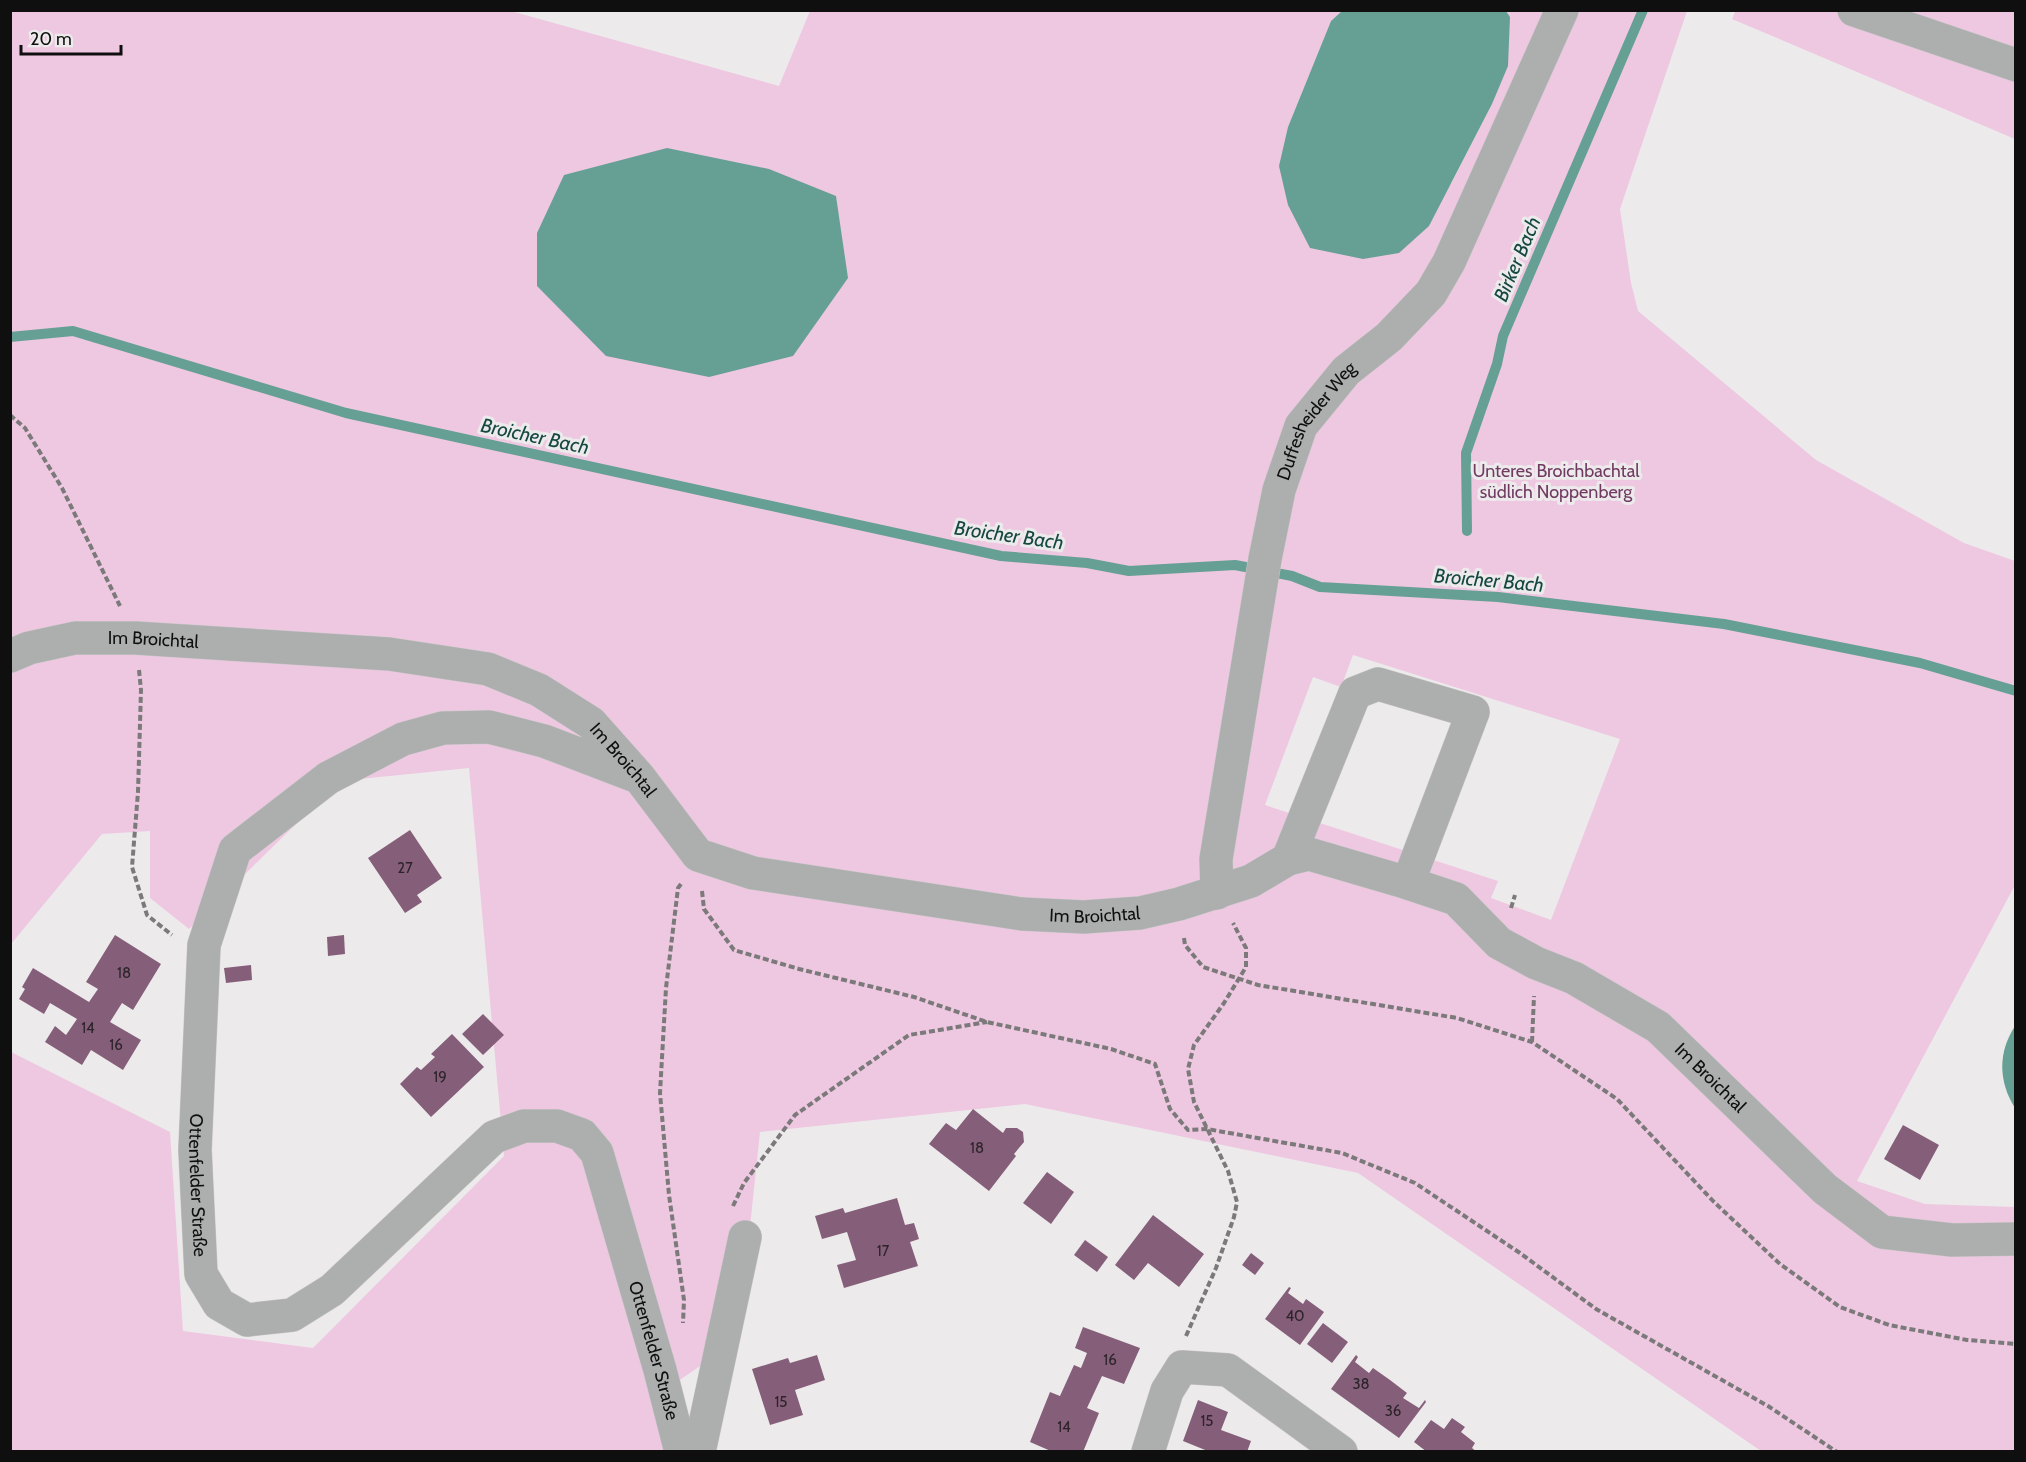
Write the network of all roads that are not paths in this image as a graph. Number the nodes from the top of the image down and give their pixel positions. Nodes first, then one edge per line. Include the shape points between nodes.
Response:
1 (1562, 10) edge
2 (1854, 10) edge
3 (2016, 65) edge
4 (10, 656) edge
5 (639, 777) junction
6 (1288, 859) junction
7 (1408, 883) junction
8 (1217, 893) junction
9 (746, 1237) road end
10 (2016, 1239) edge
11 (681, 1452) edge
12 (699, 1452) edge
13 (1148, 1452) edge
14 (1341, 1452) edge

1 - 8 street, Duffesheider Weg via 1449,262 1431,292 1389,337 1346,371 1301,426 1279,490 1263,570 1216,859
2 - 3 street
4 - 5 street, Im Broichtal via 75,638 135,638 388,654 488,669 539,690 591,723
5 - 8 street, Im Broichtal via 698,855 753,873 1022,914 1084,917 1140,913
5 - 11 street, Ottenfelder Straße via 544,741 489,727 443,728 403,739 328,778 235,850 204,945 195,1150 201,1274 219,1304 247,1320 292,1316 332,1290 494,1137 524,1126 557,1126 582,1135 597,1153
6 - 7 street, Im Broichtal via 1309,854
6 - 7 street via 1355,693 1378,684 1473,712
6 - 8 street, Im Broichtal via 1251,881
7 - 10 street, Im Broichtal via 1456,899 1499,943 1574,978 1658,1027 1825,1189 1882,1232 1952,1240
9 - 12 street
13 - 14 street via 1167,1391 1182,1367 1228,1370

